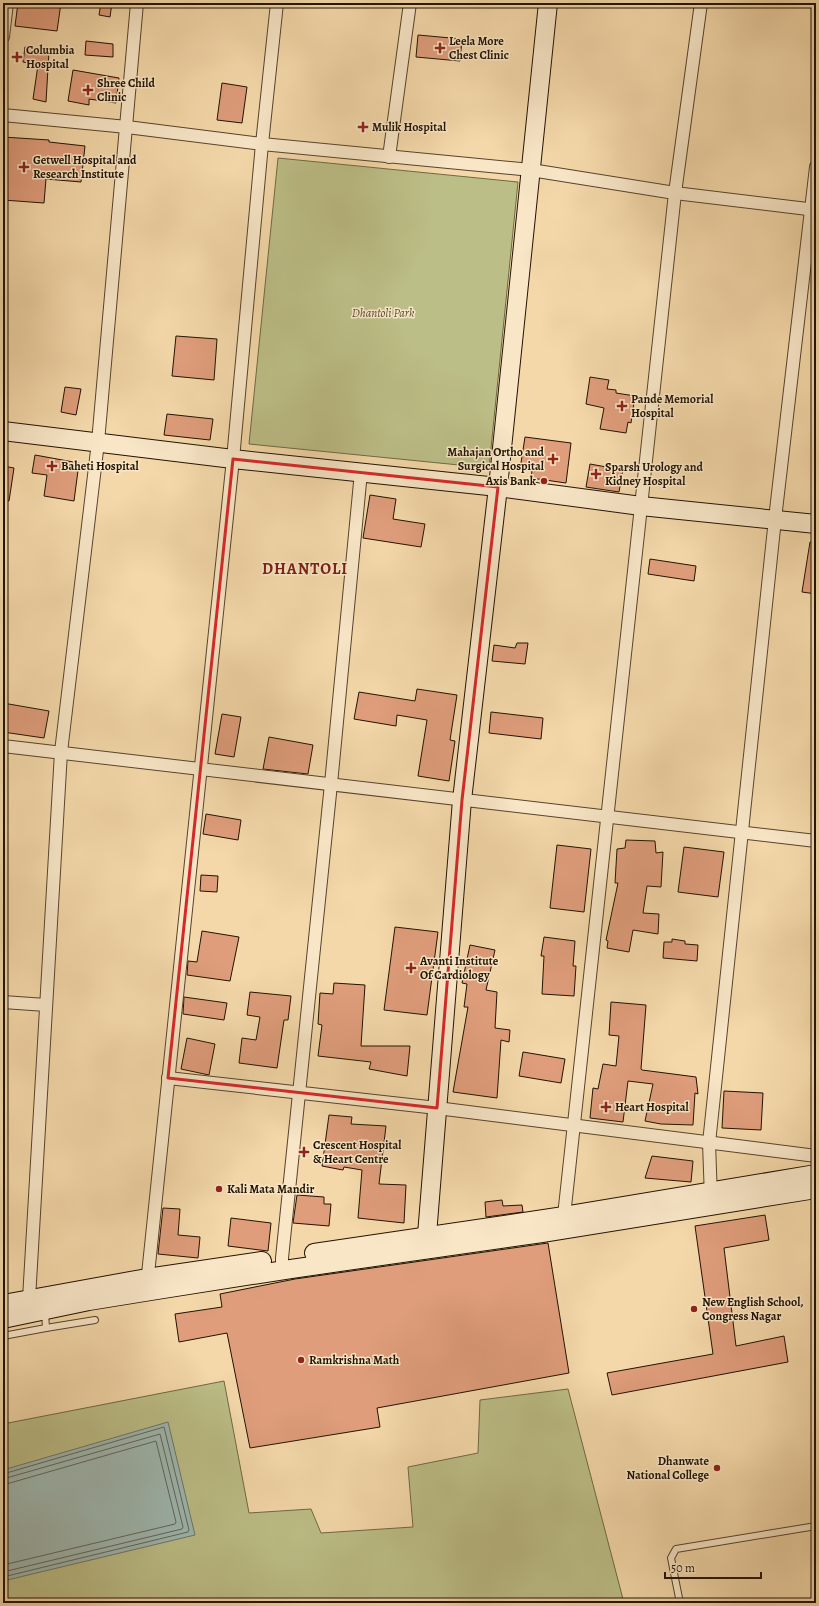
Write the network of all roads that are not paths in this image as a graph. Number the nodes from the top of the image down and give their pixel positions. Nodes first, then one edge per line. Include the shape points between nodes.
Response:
1 (7, 3) edge
2 (138, 3) edge
3 (277, 3) edge
4 (410, 3) edge
5 (548, 3) edge
6 (701, 3) edge
7 (3, 37) edge
8 (3, 115) edge
9 (127, 127) junction
10 (262, 144) junction
11 (389, 157) junction
12 (816, 167) edge
13 (531, 170) junction
14 (675, 193) junction
15 (813, 210) edge
16 (3, 431) edge
17 (98, 442) junction
18 (233, 459) junction
19 (361, 472) junction
20 (498, 487) junction
21 (641, 506) junction
22 (774, 519) junction
23 (816, 524) edge
24 (3, 746) edge
25 (61, 752) junction
26 (200, 769) junction
27 (331, 784) junction
28 (462, 800) junction
29 (607, 816) junction
30 (741, 832) junction
31 (816, 841) edge
32 (3, 1002) edge
33 (46, 1005) junction
34 (168, 1078) junction
35 (299, 1093) junction
36 (437, 1108) junction
37 (573, 1126) junction
38 (709, 1143) junction
39 (816, 1156) edge
40 (816, 1174) edge
41 (816, 1189) edge
42 (711, 1198) junction
43 (564, 1216) junction
44 (427, 1242) junction
45 (282, 1264) junction
46 (147, 1285) junction
47 (29, 1299) junction
48 (3, 1304) edge
49 (3, 1319) edge
50 (45, 1320) junction
51 (95, 1320) dead end
52 (3, 1336) edge
53 (816, 1526) edge
54 (680, 1603) edge

1 - 7 street
2 - 9 street
3 - 10 street
4 - 11 street
5 - 13 street
6 - 14 street
8 - 9 street
9 - 10 street
9 - 17 street
10 - 11 street
10 - 18 street
11 - 13 street
12 - 15 street
13 - 14 street
13 - 20 street
14 - 15 street
14 - 21 street
15 - 22 street
16 - 17 street
17 - 18 street
17 - 25 street
18 - 19 street
18 - 26 street
19 - 20 street
19 - 27 street
20 - 21 street
20 - 28 street
21 - 22 street
21 - 29 street
22 - 23 street
22 - 30 street
24 - 25 street
25 - 26 street
25 - 33 street
26 - 27 street
26 - 34 street
27 - 28 street
27 - 35 street
28 - 29 street
28 - 36 street
29 - 30 street
29 - 37 street
30 - 31 street
30 - 38 street
32 - 33 street
33 - 47 street
34 - 35 street
34 - 46 street
35 - 36 street
35 - 45 street
36 - 37 street
36 - 44 street
37 - 38 street
37 - 43 street
38 - 39 street
38 - 42 street
40 - 42 street
41 - 42 street
42 - 43 street
42 - 44 street via 542,1233
43 - 44 street
44 - 45 street
45 - 46 street
46 - 47 street
46 - 50 street
47 - 48 street
49 - 50 street
50 - 51 lane
50 - 52 lane
53 - 54 lane via 676,1549 671,1558

